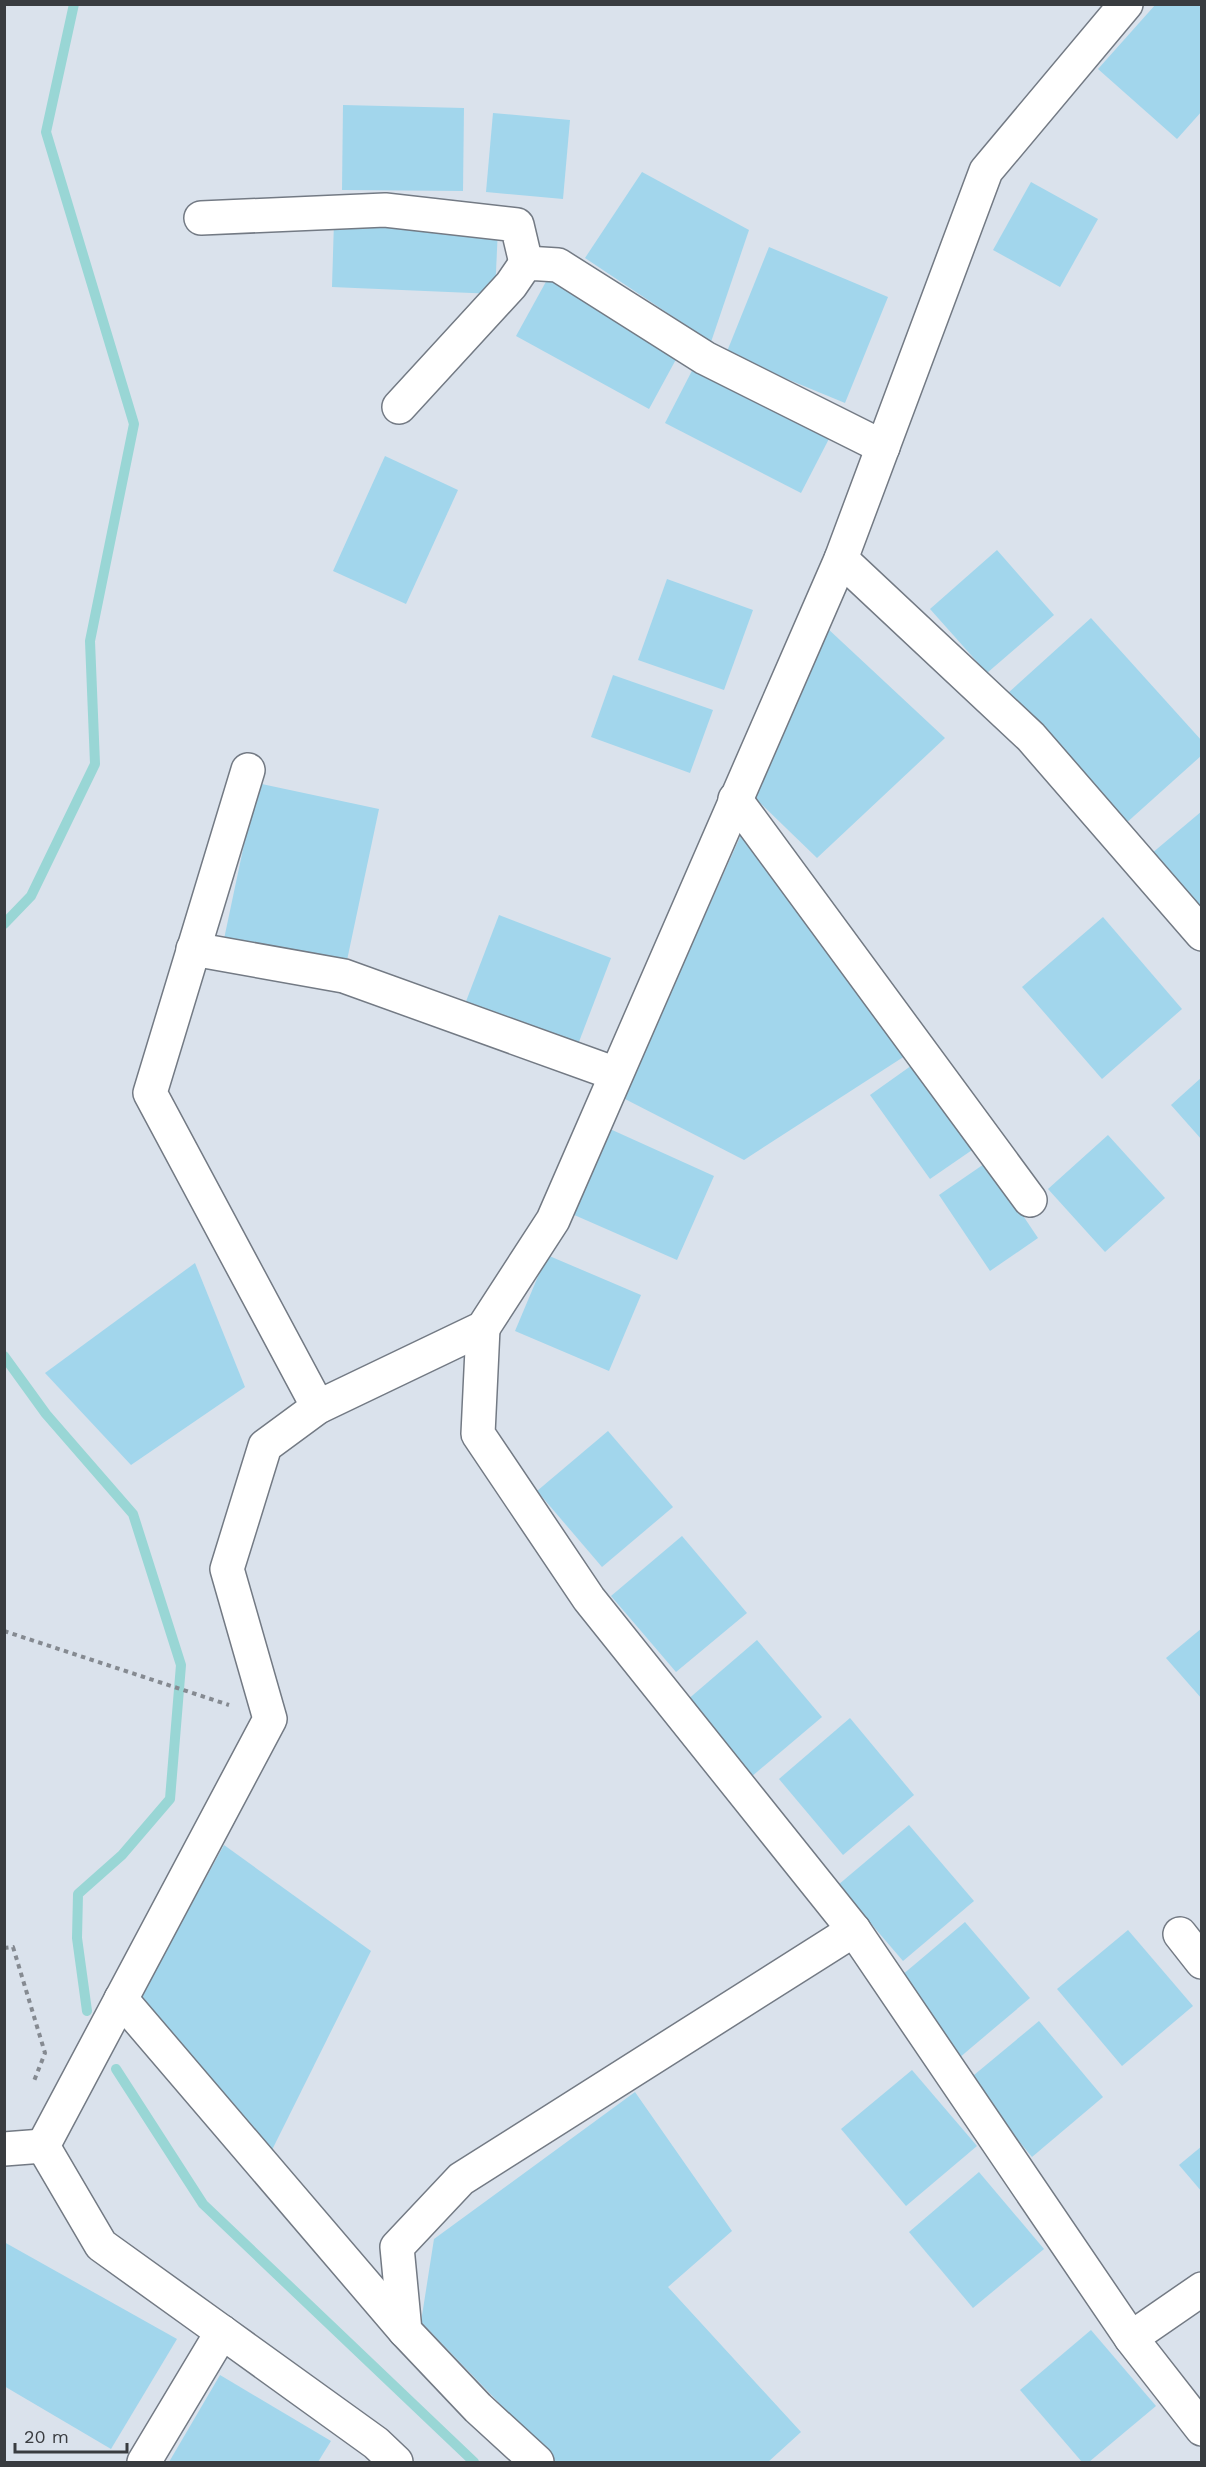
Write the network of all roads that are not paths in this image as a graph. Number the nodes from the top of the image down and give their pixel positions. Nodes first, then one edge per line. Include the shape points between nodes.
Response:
1 (1126, 4) edge
2 (201, 218) dead end
3 (526, 263) junction
4 (399, 407) dead end
5 (883, 447) junction
6 (841, 559) junction
7 (248, 771) dead end
8 (735, 800) junction
9 (1202, 934) edge
10 (193, 949) junction
11 (616, 1074) junction
12 (1030, 1200) dead end
13 (483, 1328) junction
14 (318, 1407) junction
15 (854, 1930) junction
16 (1180, 1934) dead end
17 (1202, 1962) edge
18 (121, 1999) junction
19 (43, 2146) junction
20 (4, 2149) edge
21 (1202, 2289) edge
22 (405, 2331) junction
23 (222, 2332) junction
24 (1131, 2338) junction
25 (1202, 2429) edge
26 (144, 2463) edge
27 (396, 2463) edge
28 (537, 2463) edge

1 - 5 street via 986,171
2 - 3 street via 385,210 517,225
3 - 4 street via 511,285
3 - 5 street via 558,264 705,358
5 - 6 street
6 - 8 street
6 - 9 street via 1031,737
7 - 10 street
8 - 11 street
8 - 12 street
10 - 11 street via 344,976
10 - 14 street via 150,1093
11 - 13 street via 552,1220
13 - 14 street
13 - 15 street via 478,1434 589,1599
14 - 18 street via 265,1446 227,1569 270,1719
15 - 22 street via 461,2179 397,2247
15 - 24 street
16 - 17 street
18 - 19 street
18 - 22 street
19 - 20 street
19 - 23 street via 101,2245
21 - 24 street
22 - 28 street
23 - 26 street
23 - 27 street via 376,2443
24 - 25 street

